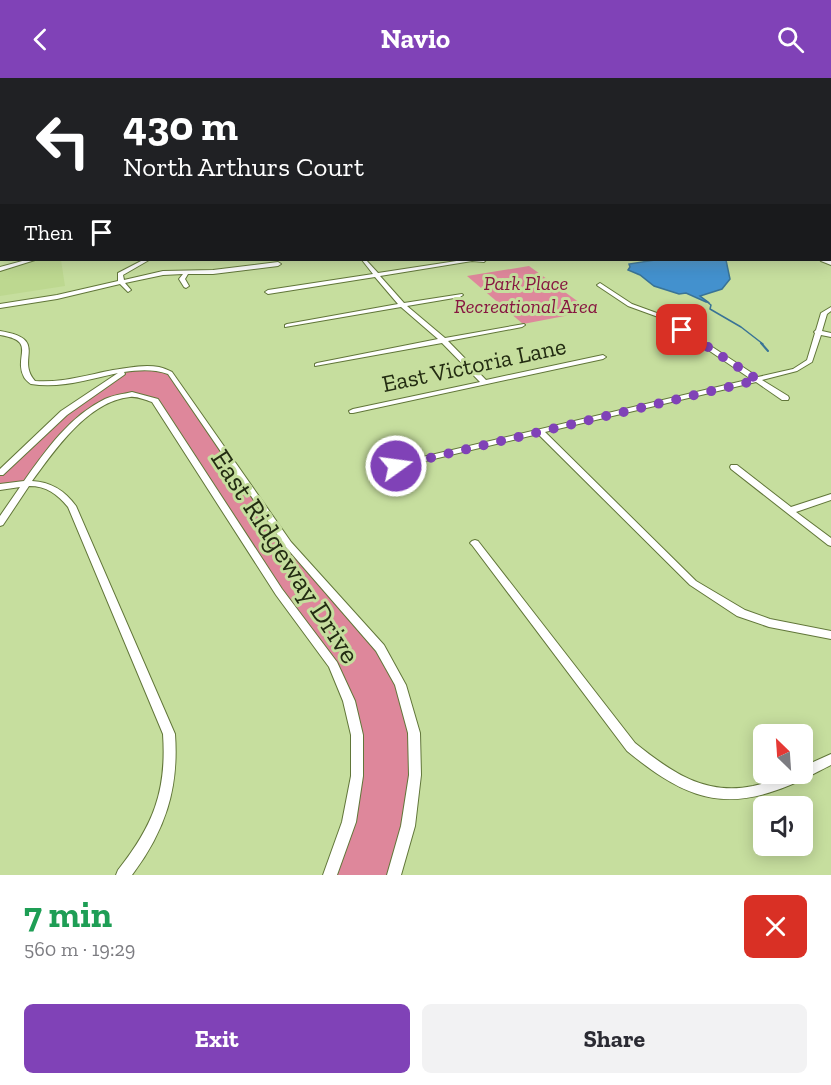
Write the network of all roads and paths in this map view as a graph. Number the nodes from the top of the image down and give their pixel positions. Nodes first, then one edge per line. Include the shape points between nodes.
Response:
1 (28, 261) edge
2 (144, 261) edge
3 (275, 261) edge
4 (465, 261) edge
5 (370, 263) edge
6 (0, 269) edge
7 (187, 272) junction
8 (378, 274) junction
9 (121, 282) junction
10 (600, 285) dead end
11 (186, 286) dead end
12 (128, 290) dead end
13 (268, 292) dead end
14 (460, 296) dead end
15 (0, 306) edge
16 (404, 306) junction
17 (831, 309) edge
18 (522, 325) dead end
19 (287, 326) dead end
20 (0, 333) edge
21 (817, 333) junction
22 (831, 335) edge
23 (443, 340) junction
24 (603, 357) dead end
25 (317, 364) dead end
26 (125, 372) junction
27 (758, 380) junction
28 (485, 383) junction
29 (785, 398) dead end
30 (353, 411) dead end
31 (539, 432) junction
32 (396, 466) dead end
33 (734, 467) dead end
34 (0, 473) edge
35 (27, 483) junction
36 (0, 488) edge
37 (831, 497) edge
38 (789, 511) junction
39 (0, 523) edge
40 (475, 543) dead end
41 (831, 543) edge
42 (831, 634) edge
43 (831, 759) edge
44 (813, 768) edge
45 (774, 784) edge
46 (123, 875) edge
47 (330, 875) edge
48 (394, 875) edge

1 - 6 main road
2 - 9 street via 122,273
3 - 7 street via 213,272
4 - 8 street
5 - 8 street
7 - 9 street
7 - 11 street via 182,279
8 - 13 street
8 - 16 street
9 - 12 street
9 - 15 street
10 - 27 street via 630,305 663,317
14 - 16 street
16 - 19 street
16 - 23 street
17 - 21 street via 824,313
18 - 23 street
20 - 26 street via 23,340 27,377 33,383
21 - 22 street
21 - 27 street via 810,361 795,370
23 - 25 street
23 - 28 street
24 - 28 street, East Victoria Lane
26 - 34 street via 64,413
26 - 48 street via 157,366 176,379 288,544 380,648 400,685 414,733 415,776 408,826
27 - 29 street
27 - 31 street
28 - 30 street, East Victoria Lane
31 - 32 street
31 - 42 street via 700,588 741,613 769,623
33 - 38 street
35 - 36 street
35 - 39 street
35 - 46 street via 52,486 72,506 169,734 171,766 164,803 146,844
35 - 47 street, East Ridgeway Drive via 62,435 106,402 131,396 150,398 157,404 279,592 333,665 349,701 357,735 357,776 349,822
37 - 38 street
38 - 41 street
40 - 45 street via 632,747 659,770 695,789 728,796
43 - 44 street

